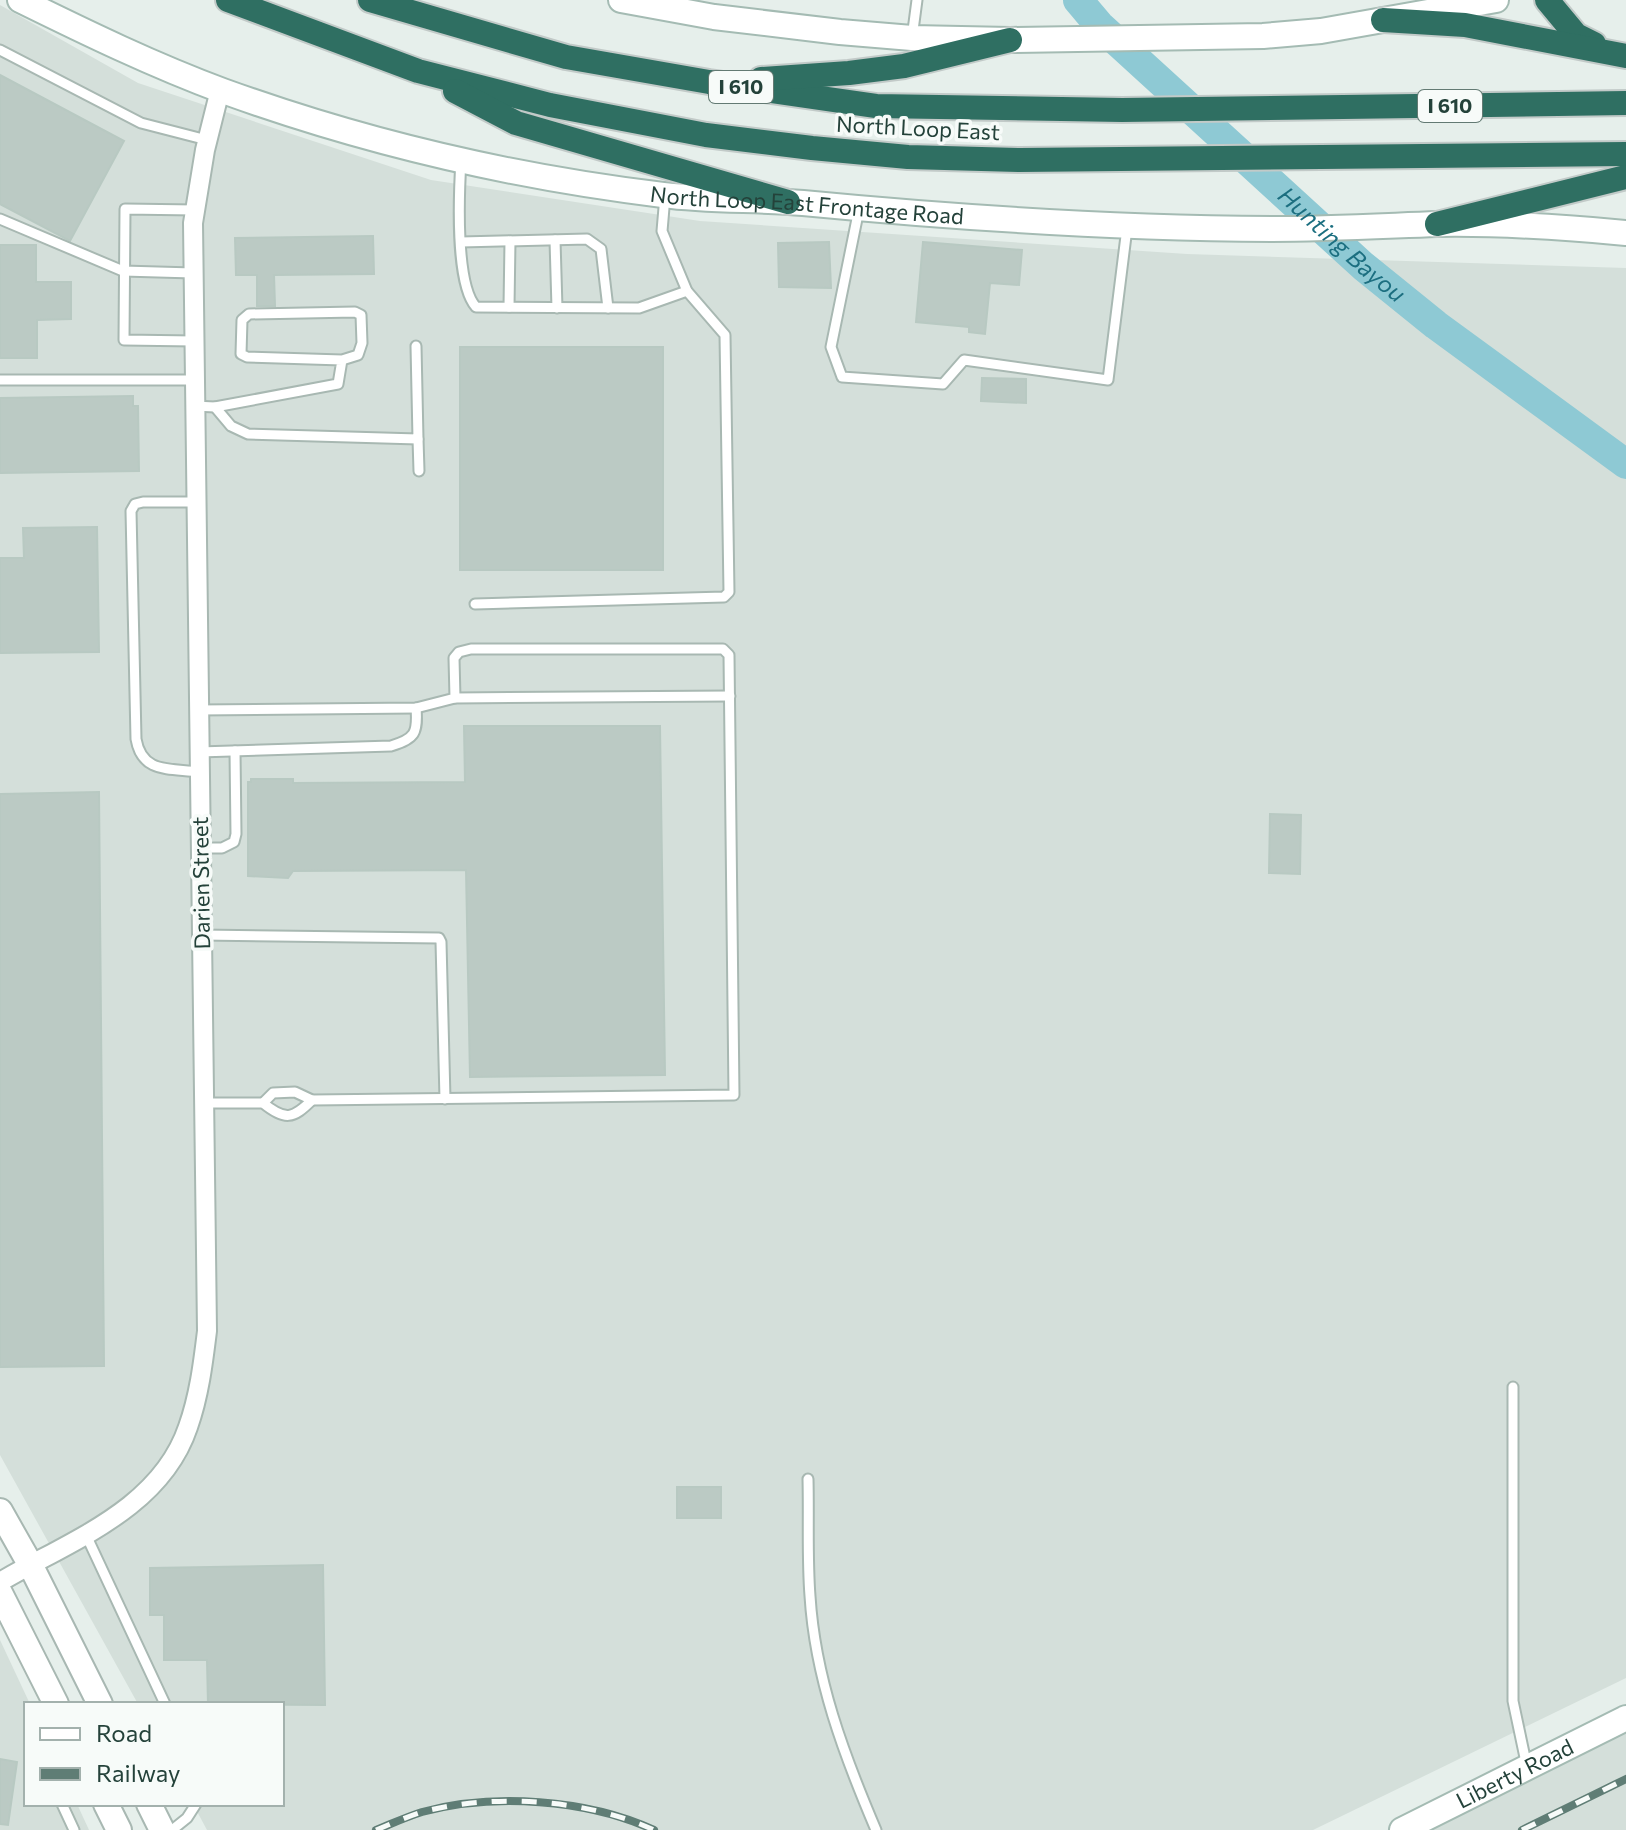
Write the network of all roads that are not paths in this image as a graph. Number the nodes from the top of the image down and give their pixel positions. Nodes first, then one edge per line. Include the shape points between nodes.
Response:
1 (20, 0) edge
2 (228, 0) edge
3 (370, 0) edge
4 (621, 0) edge
5 (917, 0) edge
6 (1496, 0) edge
7 (1547, 0) edge
8 (1383, 20) junction
9 (912, 38) junction
10 (1010, 40) junction
11 (0, 50) edge
12 (1618, 54) edge
13 (418, 71) junction
14 (709, 82) junction
15 (220, 90) junction
16 (1626, 103) edge
17 (207, 140) junction
18 (1626, 154) edge
19 (461, 159) junction
20 (1626, 177) edge
21 (665, 196) junction
22 (788, 202) junction
23 (859, 209) junction
24 (195, 210) junction
25 (0, 219) edge
26 (1437, 224) junction
27 (1127, 225) junction
28 (1626, 233) edge
29 (555, 240) junction
30 (510, 241) junction
31 (461, 242) junction
32 (123, 271) junction
33 (193, 273) junction
34 (687, 291) junction
35 (509, 307) junction
36 (557, 308) junction
37 (608, 308) junction
38 (194, 341) junction
39 (416, 346) dead end
40 (342, 360) junction
41 (0, 380) edge
42 (194, 380) junction
43 (194, 406) junction
44 (215, 407) junction
45 (418, 439) junction
46 (419, 471) dead end
47 (195, 502) junction
48 (475, 604) dead end
49 (730, 696) junction
50 (455, 698) junction
51 (416, 708) junction
52 (198, 710) junction
53 (235, 751) junction
54 (199, 752) junction
55 (199, 772) junction
56 (200, 848) junction
57 (201, 935) junction
58 (445, 1099) junction
59 (312, 1100) junction
60 (204, 1103) junction
61 (263, 1103) junction
62 (1513, 1387) dead end
63 (808, 1479) dead end
64 (0, 1511) edge
65 (86, 1535) junction
66 (30, 1564) junction
67 (0, 1582) edge
68 (0, 1593) edge
69 (55, 1702) edge
70 (99, 1702) edge
71 (164, 1702) edge
72 (1626, 1718) edge
73 (1527, 1767) junction
74 (63, 1806) edge
75 (107, 1806) edge
76 (150, 1806) edge
77 (195, 1806) edge
78 (74, 1830) edge
79 (119, 1830) edge
80 (162, 1830) edge
81 (172, 1830) edge
82 (876, 1830) edge
83 (1402, 1830) edge

1 - 15 main road, North Loop East Frontage Road via 105,43
2 - 13 highway, North Loop East / I 610
3 - 14 highway, North Loop East / I 610 via 566,57
4 - 9 main road via 714,17
5 - 9 lane
6 - 8 main road
7 - 12 highway via 1576,35
8 - 10 main road via 1263,36
8 - 12 highway via 1465,25
9 - 10 main road
10 - 14 highway via 904,66
11 - 17 lane via 141,123
13 - 18 highway, North Loop East / I 610 via 636,124 922,158
13 - 22 highway via 516,123
14 - 16 highway, North Loop East / I 610 via 876,106 1122,110
15 - 17 street, Darien Street
15 - 19 main road, North Loop East Frontage Road
17 - 24 street, Darien Street
19 - 21 main road, North Loop East Frontage Road
19 - 31 lane
20 - 26 highway
21 - 22 main road, North Loop East Frontage Road
21 - 34 lane via 662,231
22 - 23 main road, North Loop East Frontage Road
23 - 27 main road, North Loop East Frontage Road
23 - 27 lane via 831,347 842,377 943,384 964,360 1108,380
24 - 32 lane via 125,209
24 - 33 street, Darien Street
25 - 32 lane
26 - 27 main road, North Loop East Frontage Road via 1272,229
26 - 28 main road, North Loop East Frontage Road
29 - 30 lane
29 - 36 lane
29 - 37 lane via 587,239 601,249
30 - 31 lane
30 - 35 lane
31 - 35 lane via 469,299 476,307
32 - 33 lane
32 - 38 lane via 124,340
33 - 38 street, Darien Street
34 - 37 lane via 639,308
34 - 48 lane via 725,335 729,592 724,597
35 - 36 lane
36 - 37 lane
38 - 42 street, Darien Street
39 - 45 lane
40 - 40 lane via 358,355 362,343 361,315 355,312 249,314 242,320 241,354 247,357
40 - 44 lane via 338,384
41 - 42 lane
42 - 43 street, Darien Street
43 - 44 lane
43 - 47 street, Darien Street
44 - 45 lane via 231,426 248,434
45 - 46 lane
47 - 52 street, Darien Street
47 - 55 lane via 135,504 131,511 138,752 152,766
49 - 50 lane
49 - 50 lane via 729,655 723,649 471,649 454,658
49 - 58 lane via 734,1095
50 - 51 lane
51 - 52 lane
51 - 53 lane via 414,734 391,746
52 - 54 street, Darien Street
53 - 54 lane
53 - 56 lane via 234,842
54 - 55 street, Darien Street
55 - 56 street, Darien Street
56 - 57 street, Darien Street
57 - 58 lane via 439,938
57 - 60 street, Darien Street
58 - 59 lane
59 - 61 lane via 295,1092 273,1093
59 - 61 lane via 298,1115 286,1116
60 - 61 lane
60 - 65 street, Darien Street via 207,1331 199,1390 170,1465 147,1492
62 - 73 lane via 1513,1701
63 - 82 lane via 810,1598 824,1688 845,1758
64 - 66 main road
65 - 66 street, Darien Street
65 - 71 lane
66 - 67 street, Darien Street
66 - 70 main road
68 - 69 main road
72 - 73 main road, Liberty Road
73 - 83 main road, Liberty Road
74 - 78 lane
75 - 79 main road
76 - 80 main road
77 - 81 lane

